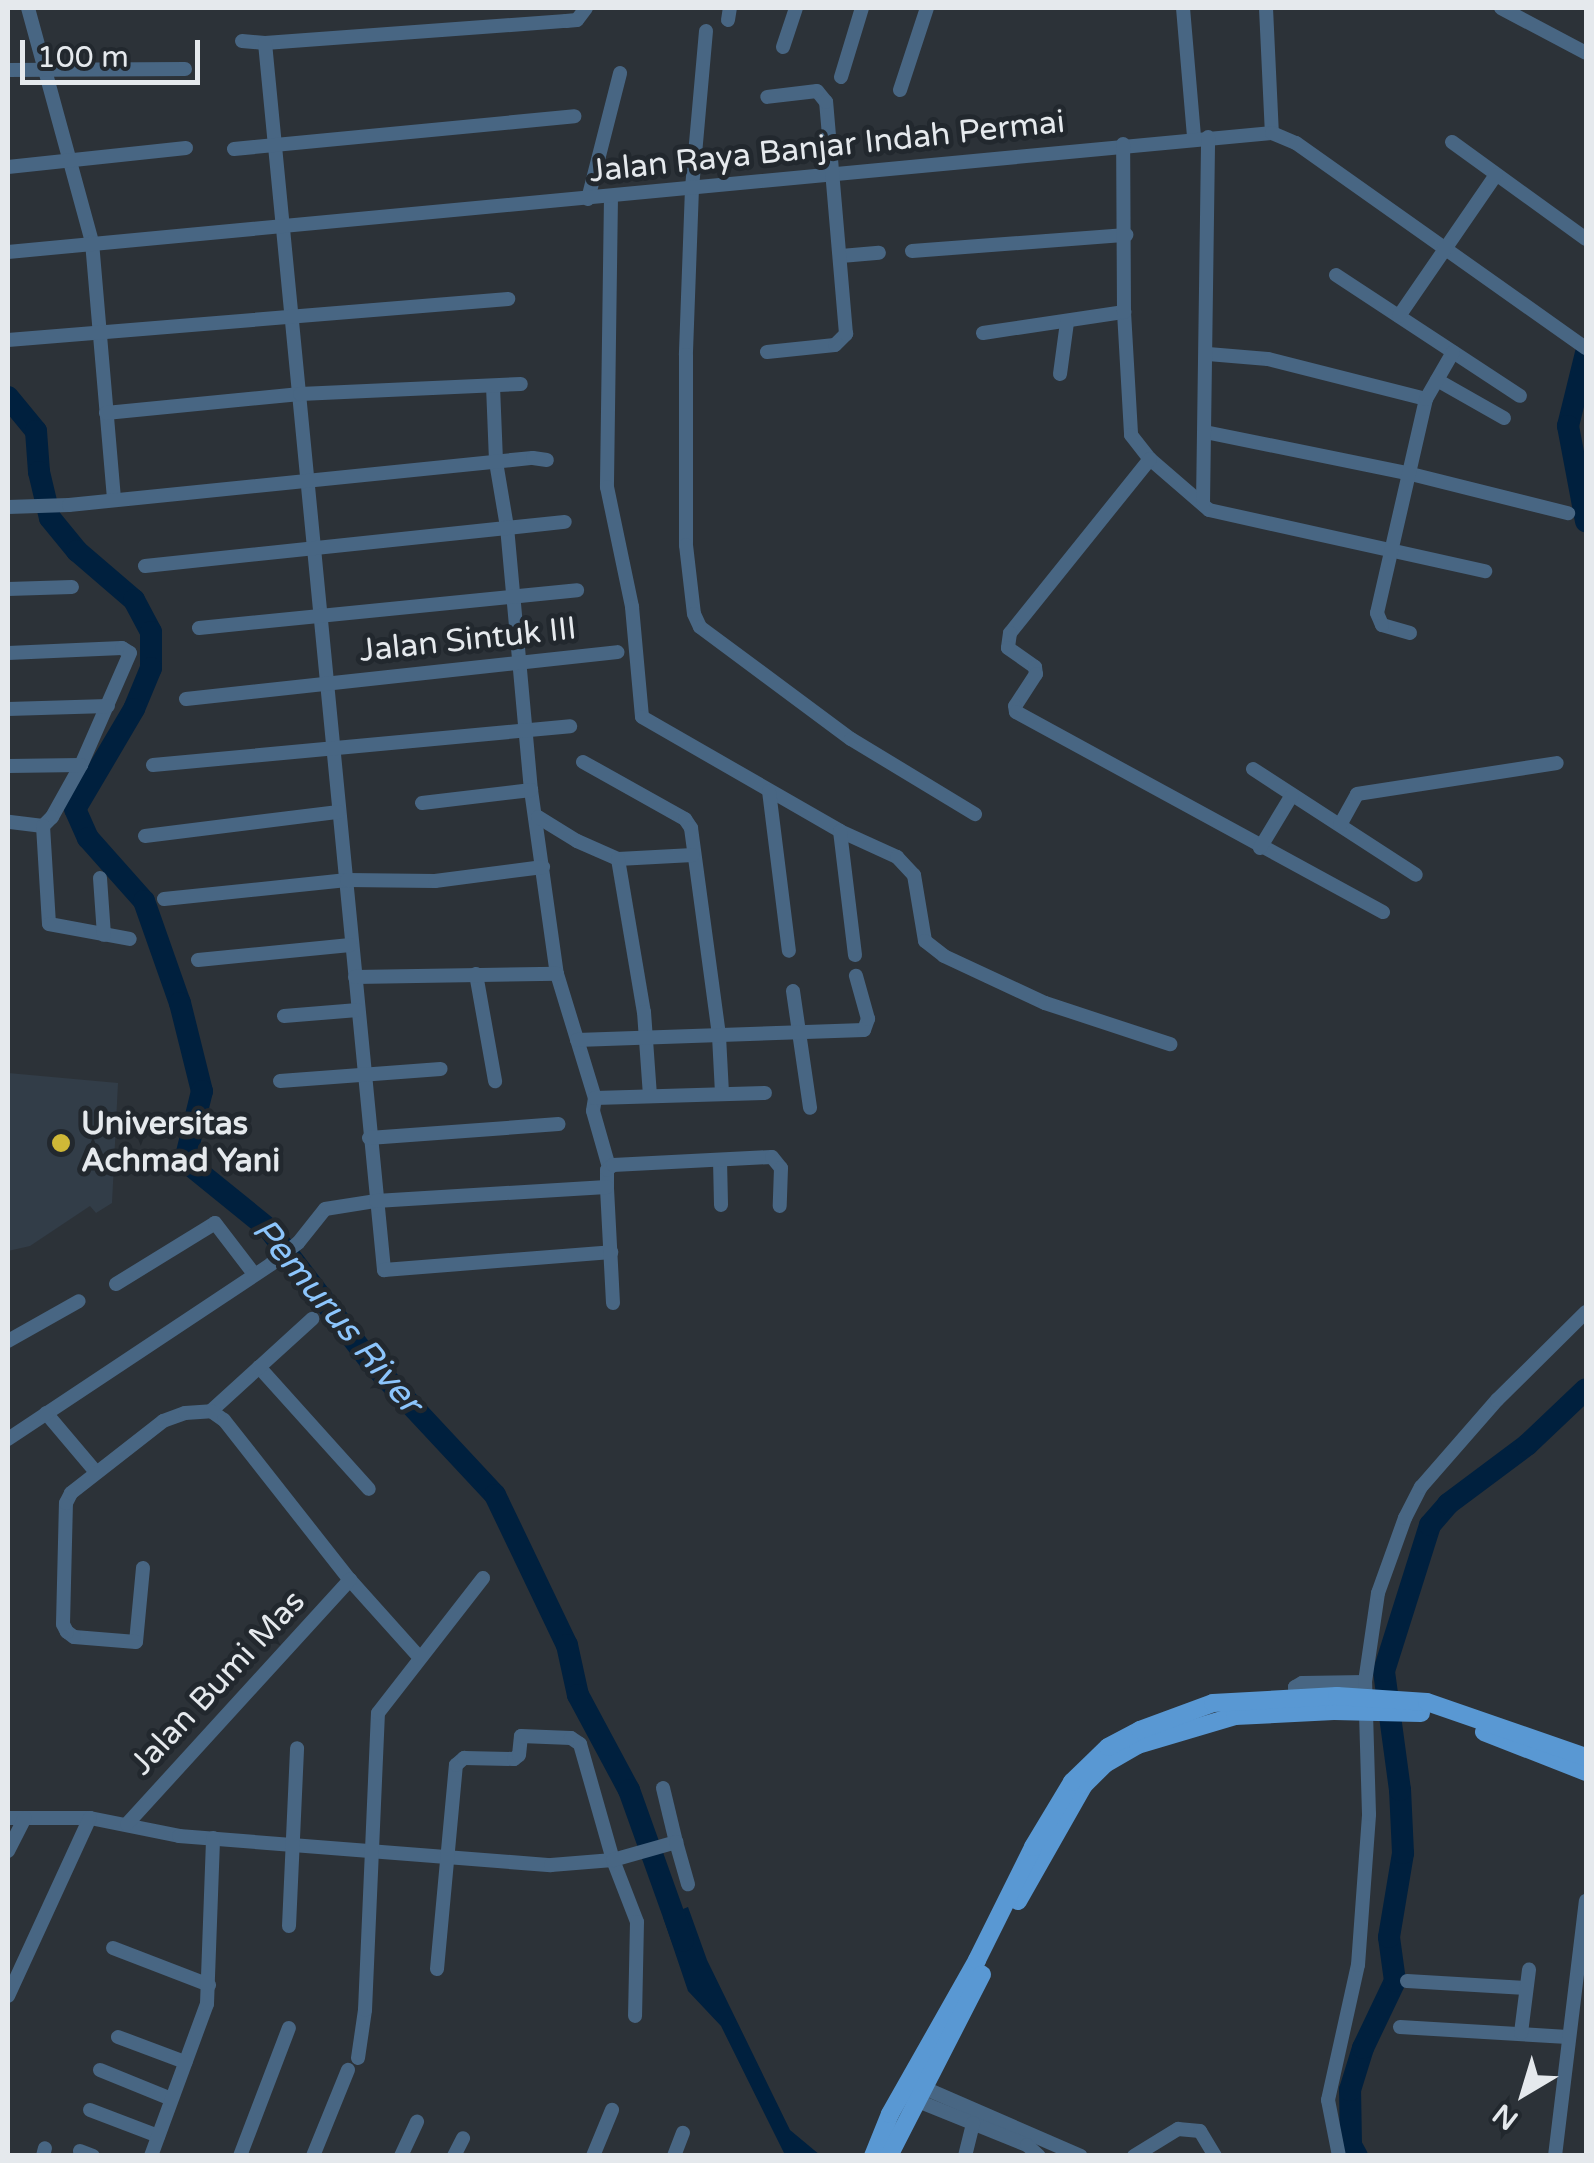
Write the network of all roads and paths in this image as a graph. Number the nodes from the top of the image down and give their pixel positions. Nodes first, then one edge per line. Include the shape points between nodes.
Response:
1 (28, 8) edge
2 (586, 8) edge
3 (796, 8) edge
4 (862, 8) edge
5 (928, 8) edge
6 (1183, 8) edge
7 (1266, 8) edge
8 (1501, 8) edge
9 (706, 31) dead end
10 (242, 41) dead end
11 (266, 43) junction
12 (784, 48) dead end
13 (1586, 53) edge
14 (46, 68) junction
15 (185, 68) dead end
16 (8, 70) edge
17 (620, 74) dead end
18 (840, 77) dead end
19 (900, 90) dead end
20 (767, 97) dead end
21 (574, 116) dead end
22 (1272, 133) junction
23 (1201, 137) junction
24 (1452, 142) dead end
25 (1123, 144) junction
26 (274, 146) junction
27 (186, 148) dead end
28 (234, 149) dead end
29 (71, 161) junction
30 (8, 168) edge
31 (833, 175) junction
32 (1496, 175) junction
33 (692, 188) junction
34 (611, 196) junction
35 (588, 199) junction
36 (285, 228) junction
37 (1126, 235) junction
38 (1586, 239) edge
39 (92, 242) junction
40 (1447, 248) junction
41 (912, 251) dead end
42 (8, 252) edge
43 (879, 253) dead end
44 (841, 256) junction
45 (1336, 275) dead end
46 (508, 299) dead end
47 (1124, 312) junction
48 (1399, 316) junction
49 (289, 318) junction
50 (1066, 322) junction
51 (98, 330) junction
52 (983, 332) dead end
53 (8, 340) edge
54 (1581, 344) edge
55 (766, 352) dead end
56 (1454, 352) junction
57 (1208, 354) junction
58 (1060, 374) dead end
59 (1437, 380) junction
60 (522, 384) dead end
61 (493, 386) junction
62 (300, 394) junction
63 (1520, 396) dead end
64 (1426, 399) junction
65 (106, 413) junction
66 (1504, 418) dead end
67 (1205, 432) junction
68 (1150, 459) junction
69 (548, 460) dead end
70 (496, 462) junction
71 (1411, 474) junction
72 (307, 480) junction
73 (114, 499) junction
74 (1203, 504) junction
75 (8, 507) edge
76 (1568, 513) dead end
77 (565, 522) dead end
78 (507, 527) junction
79 (314, 546) junction
80 (1393, 551) junction
81 (145, 566) dead end
82 (1485, 571) dead end
83 (72, 587) dead end
84 (8, 589) edge
85 (577, 590) dead end
86 (513, 596) junction
87 (319, 616) junction
88 (199, 628) dead end
89 (1410, 633) dead end
90 (617, 652) dead end
91 (8, 653) edge
92 (518, 660) junction
93 (325, 682) junction
94 (186, 698) dead end
95 (108, 706) junction
96 (8, 709) edge
97 (570, 726) dead end
98 (526, 729) junction
99 (334, 748) junction
100 (584, 762) dead end
101 (1557, 763) dead end
102 (153, 765) dead end
103 (8, 766) edge
104 (81, 766) junction
105 (1253, 770) dead end
106 (531, 790) junction
107 (770, 791) junction
108 (1292, 795) junction
109 (422, 803) dead end
110 (339, 812) junction
111 (975, 814) dead end
112 (538, 817) junction
113 (8, 822) edge
114 (1340, 825) junction
115 (43, 826) junction
116 (840, 831) junction
117 (145, 836) dead end
118 (1260, 848) junction
119 (693, 854) junction
120 (618, 859) junction
121 (543, 866) junction
122 (1416, 875) dead end
123 (100, 878) dead end
124 (347, 880) junction
125 (164, 899) dead end
126 (1383, 912) dead end
127 (104, 934) junction
128 (130, 939) dead end
129 (350, 944) junction
130 (789, 951) dead end
131 (855, 955) dead end
132 (198, 960) dead end
133 (476, 974) junction
134 (557, 974) junction
135 (856, 976) dead end
136 (354, 977) junction
137 (793, 991) dead end
138 (358, 1010) junction
139 (284, 1016) dead end
140 (799, 1034) junction
141 (719, 1036) junction
142 (577, 1040) junction
143 (646, 1040) junction
144 (1170, 1044) dead end
145 (441, 1069) dead end
146 (364, 1075) junction
147 (280, 1080) dead end
148 (495, 1081) dead end
149 (765, 1093) dead end
150 (722, 1094) junction
151 (650, 1096) junction
152 (594, 1098) junction
153 (810, 1108) dead end
154 (558, 1124) dead end
155 (368, 1138) junction
156 (720, 1160) junction
157 (610, 1167) junction
158 (606, 1187) junction
159 (376, 1201) junction
160 (721, 1205) dead end
161 (780, 1206) dead end
162 (611, 1252) junction
163 (254, 1274) junction
164 (116, 1284) dead end
165 (79, 1301) dead end
166 (613, 1303) dead end
167 (1586, 1312) edge
168 (312, 1319) dead end
169 (8, 1340) edge
170 (259, 1367) junction
171 (211, 1411) junction
172 (46, 1412) junction
173 (8, 1439) edge
174 (96, 1471) junction
175 (368, 1489) dead end
176 (143, 1568) dead end
177 (483, 1578) dead end
178 (350, 1580) junction
179 (419, 1656) junction
180 (1365, 1682) junction
181 (1296, 1705) junction
182 (1427, 1708) junction
183 (298, 1748) dead end
184 (1586, 1757) edge
185 (1586, 1772) edge
186 (663, 1788) dead end
187 (8, 1818) edge
188 (24, 1818) junction
189 (90, 1818) junction
190 (127, 1824) junction
191 (213, 1838) junction
192 (291, 1842) junction
193 (670, 1843) junction
194 (372, 1850) junction
195 (8, 1851) edge
196 (450, 1856) junction
197 (612, 1860) junction
198 (688, 1884) dead end
199 (1586, 1901) edge
200 (289, 1926) dead end
201 (112, 1948) dead end
202 (437, 1969) dead end
203 (1529, 1970) dead end
204 (1407, 1981) dead end
205 (210, 1985) junction
206 (1526, 1988) junction
207 (8, 1996) edge
208 (635, 2016) dead end
209 (1400, 2027) dead end
210 (289, 2028) dead end
211 (1521, 2033) junction
212 (118, 2037) dead end
213 (1568, 2038) junction
214 (358, 2058) dead end
215 (185, 2062) junction
216 (100, 2070) dead end
217 (348, 2070) dead end
218 (913, 2094) junction
219 (172, 2098) junction
220 (90, 2110) dead end
221 (612, 2110) dead end
222 (417, 2122) dead end
223 (973, 2123) junction
224 (683, 2133) dead end
225 (158, 2136) junction
226 (462, 2138) dead end
227 (150, 2156) edge
228 (240, 2156) edge
229 (313, 2156) edge
230 (402, 2156) edge
231 (454, 2156) edge
232 (593, 2156) edge
233 (674, 2156) edge
234 (873, 2156) edge
235 (889, 2156) edge
236 (965, 2156) edge
237 (1039, 2156) edge
238 (1080, 2156) edge
239 (1134, 2156) edge
240 (1215, 2156) edge
241 (1339, 2156) edge
242 (1555, 2156) edge

1 - 14 street
2 - 11 street via 566,22
3 - 12 street
4 - 18 street
5 - 19 street
6 - 23 street
7 - 22 street
8 - 13 street
9 - 33 street
10 - 11 street
11 - 26 street
14 - 15 street
14 - 16 street
14 - 29 street
17 - 35 street
20 - 31 street via 822,95
21 - 26 street
22 - 23 street, Jalan Raya Banjar Indah Permai
22 - 40 street via 1296,142
23 - 25 street, Jalan Raya Banjar Indah Permai
23 - 57 street
24 - 32 street
25 - 31 street, Jalan Raya Banjar Indah Permai
25 - 37 street
26 - 28 street
26 - 36 street
27 - 29 street
29 - 30 street
29 - 39 street
31 - 33 street, Jalan Raya Banjar Indah Permai
31 - 44 street
32 - 38 street
32 - 40 street
33 - 34 street, Jalan Raya Banjar Indah Permai
33 - 111 street via 685,456 696,622 851,740
34 - 35 street, Jalan Raya Banjar Indah Permai
34 - 107 street via 607,486 632,607 639,708 648,722
35 - 36 street, Jalan Raya Banjar Indah Permai
36 - 39 street, Jalan Raya Banjar Indah Permai
36 - 49 street
37 - 41 street
37 - 47 street
39 - 42 street, Jalan Raya Banjar Indah Permai
39 - 51 street
40 - 48 street
40 - 54 street
43 - 44 street
44 - 55 street via 844,340
45 - 48 street
46 - 49 street
47 - 50 street
47 - 68 street via 1129,428
48 - 56 street
49 - 51 street
49 - 62 street
50 - 52 street
50 - 58 street
51 - 53 street
51 - 65 street
56 - 59 street
56 - 63 street
57 - 64 street via 1268,360
57 - 67 street
59 - 64 street
59 - 66 street
60 - 61 street
61 - 62 street
61 - 70 street
62 - 65 street
62 - 72 street
64 - 71 street
65 - 73 street
67 - 71 street
67 - 74 street
68 - 74 street
68 - 118 street via 1010,632 1008,648 1036,674 1016,712
69 - 70 street
70 - 72 street
70 - 78 street
71 - 76 street
71 - 80 street
72 - 73 street
72 - 79 street
73 - 75 street
74 - 80 street via 1220,515
77 - 78 street
78 - 79 street
78 - 86 street
79 - 81 street
79 - 87 street
80 - 82 street
80 - 89 street via 1377,620
83 - 84 street
85 - 86 street
86 - 87 street
86 - 92 street
87 - 88 street
87 - 93 street
90 - 92 street, Jalan Sintuk III
91 - 95 street via 128,650
92 - 93 street, Jalan Sintuk III
92 - 98 street
93 - 94 street, Jalan Sintuk III
93 - 99 street
95 - 96 street
95 - 104 street
97 - 98 street
98 - 99 street
98 - 106 street
99 - 102 street
99 - 110 street
100 - 119 street via 685,819
101 - 114 street via 1357,794
103 - 104 street
104 - 115 street
105 - 108 street
106 - 109 street
106 - 112 street
107 - 116 street
107 - 130 street
108 - 114 street
108 - 118 street
110 - 117 street
110 - 124 street
112 - 120 street
112 - 121 street
113 - 115 street
114 - 122 street
115 - 127 street via 50,924
116 - 131 street
116 - 144 street via 908,867 925,940 944,956 1045,1002
118 - 126 street
119 - 120 street
119 - 141 street
120 - 143 street
121 - 124 street via 435,880
121 - 134 street
123 - 127 street
124 - 125 street
124 - 129 street
127 - 128 street
129 - 132 street
129 - 136 street
133 - 134 street
133 - 136 street
133 - 148 street
134 - 142 street
135 - 140 street via 867,1028
136 - 138 street
137 - 140 street
138 - 139 street
138 - 146 street
140 - 141 street
140 - 153 street
141 - 143 street
141 - 150 street
142 - 143 street
142 - 152 street
143 - 151 street
145 - 146 street
146 - 147 street
146 - 155 street
149 - 150 street
150 - 151 street
151 - 152 street
152 - 157 street
154 - 155 street
155 - 159 street
156 - 157 street
156 - 160 street
156 - 161 street via 776,1159
157 - 158 street
158 - 159 street
158 - 162 street
159 - 162 street via 384,1270
159 - 163 street via 325,1209 298,1243
162 - 166 street
163 - 164 street via 215,1223
163 - 172 street
165 - 169 street
167 - 180 street via 1421,1487 1378,1593
168 - 170 street
170 - 171 street
170 - 175 street
171 - 174 street via 163,1421
171 - 178 street
172 - 173 street
172 - 174 street
174 - 176 street via 66,1503 64,1628 74,1637 136,1642
177 - 179 street
178 - 179 street
178 - 190 street, Jalan Bumi Mas
179 - 194 street via 378,1713
180 - 181 street via 1302,1683
180 - 241 street via 1369,1814 1358,1965 1328,2100
181 - 182 main road
181 - 218 main road via 1196,1717 1106,1764 1084,1785
182 - 184 main road
182 - 185 main road
183 - 192 street
186 - 193 street
187 - 188 street
188 - 189 street
188 - 195 street
189 - 190 street
189 - 207 street
190 - 191 street
191 - 192 street
191 - 205 street
192 - 194 street
192 - 200 street
193 - 197 street
193 - 198 street
194 - 196 street
194 - 214 street
196 - 197 street via 570,1866
196 - 197 street via 458,1761 514,1759 519,1736 540,1736 571,1738 583,1748
196 - 202 street
197 - 208 street via 638,1922
199 - 213 street
201 - 205 street
203 - 206 street
204 - 206 street
205 - 215 street
206 - 211 street
209 - 211 street
210 - 228 street
211 - 213 street
212 - 215 street
213 - 242 street
215 - 219 street
216 - 219 street
217 - 229 street
218 - 223 street
218 - 234 main road
218 - 235 main road
218 - 238 street
219 - 225 street
220 - 225 street
221 - 232 street
222 - 230 street
223 - 236 street
223 - 237 street
224 - 233 street
225 - 227 street
226 - 231 street
239 - 240 street via 1178,2129 1200,2131

